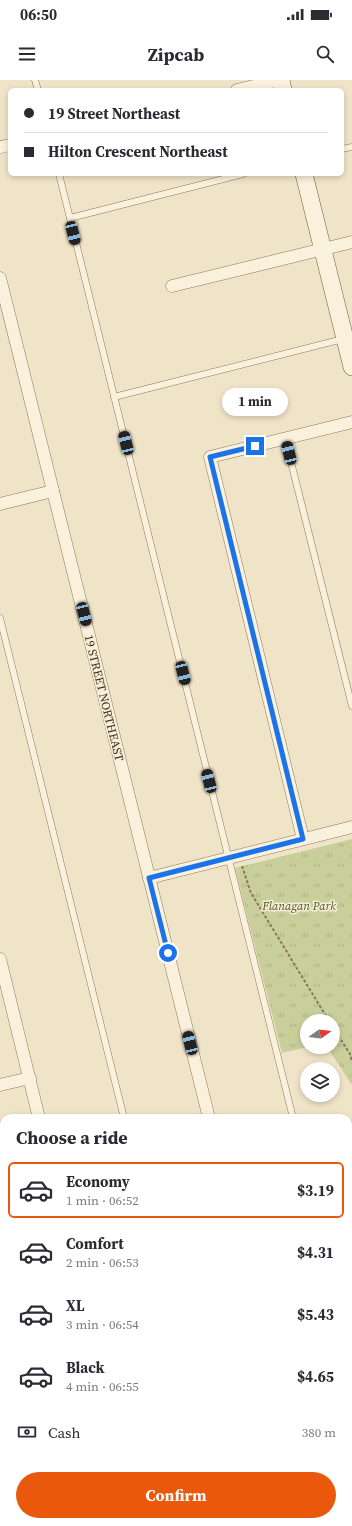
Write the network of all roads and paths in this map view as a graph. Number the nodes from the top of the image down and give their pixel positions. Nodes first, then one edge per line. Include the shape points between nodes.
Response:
1 (280, 80) edge
2 (246, 88) edge
3 (60, 176) edge
4 (235, 176) edge
5 (305, 176) edge
6 (70, 218) junction
7 (352, 242) edge
8 (323, 249) junction
9 (0, 278) edge
10 (172, 286) dead end
11 (345, 338) junction
12 (352, 367) edge
13 (114, 397) junction
14 (352, 422) edge
15 (285, 438) junction
16 (53, 491) junction
17 (0, 504) edge
18 (0, 618) edge
19 (352, 706) edge
20 (352, 827) edge
21 (303, 839) junction
22 (233, 857) junction
23 (149, 878) junction
24 (0, 959) edge
25 (325, 1014) edge
26 (340, 1038) edge
27 (352, 1062) edge
28 (30, 1078) junction
29 (0, 1085) edge
30 (39, 1114) edge
31 (123, 1114) edge
32 (208, 1114) edge
33 (292, 1114) edge

1 - 2 street
3 - 6 lane
4 - 6 lane
5 - 8 street
6 - 13 lane
7 - 8 street
8 - 10 street
8 - 11 street
9 - 16 street, 19 STREET NORTHEAST
11 - 12 street
11 - 13 lane
13 - 22 lane
14 - 15 street
15 - 19 lane
15 - 21 street via 210,457
16 - 17 street
16 - 23 street, 19 STREET NORTHEAST
18 - 31 lane
20 - 21 street
21 - 22 street
22 - 23 street
22 - 25 path via 251,893
22 - 33 lane
23 - 32 street, 19 STREET NORTHEAST
24 - 28 street
26 - 27 path
28 - 29 street
28 - 30 street

